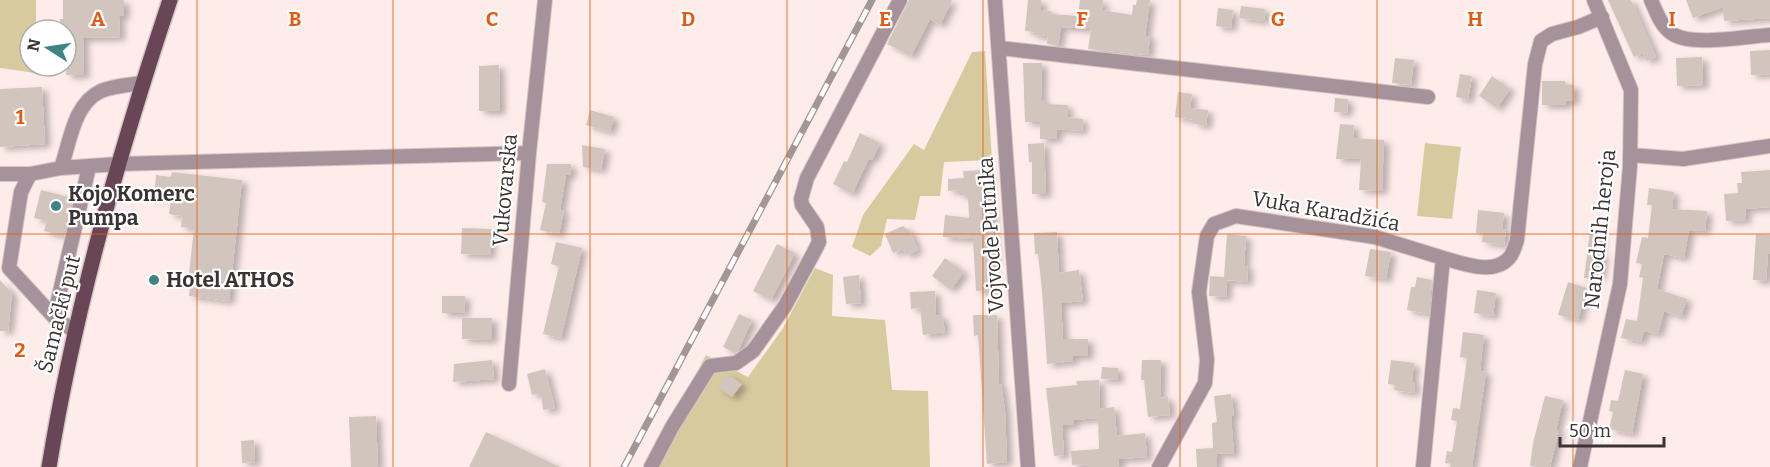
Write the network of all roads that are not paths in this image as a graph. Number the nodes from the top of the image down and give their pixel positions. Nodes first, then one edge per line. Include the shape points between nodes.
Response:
1 (170, 0) edge
2 (545, 0) edge
3 (900, 0) edge
4 (995, 0) edge
5 (1594, 0) edge
6 (1651, 0) edge
7 (1602, 17) junction
8 (1770, 35) edge
9 (1000, 48) junction
10 (142, 83) junction
11 (1428, 97) dead end
12 (1770, 146) edge
13 (529, 153) junction
14 (1630, 155) junction
15 (118, 164) junction
16 (89, 167) junction
17 (61, 168) junction
18 (0, 174) edge
19 (30, 174) junction
20 (1443, 258) junction
21 (54, 317) junction
22 (74, 331) junction
23 (508, 384) dead end
24 (49, 467) edge
25 (651, 467) edge
26 (1028, 467) edge
27 (1159, 467) edge
28 (1424, 467) edge
29 (1580, 467) edge

1 - 10 main road, Šamački put
2 - 13 street, Vukovarska
3 - 25 street via 807,178 801,199 817,227 819,242 814,252 785,306 753,351 736,363 710,366
4 - 9 street, Vojvode Putnika
5 - 7 street, Narodnih heroja
6 - 8 street via 1671,33 1690,40
7 - 14 street, Narodnih heroja via 1631,90
7 - 20 street via 1542,41 1535,64 1517,240 1510,258 1492,267
9 - 11 street
9 - 26 street, Vojvode Putnika
10 - 15 main road, Šamački put
10 - 17 street via 100,91 84,104
12 - 14 street via 1683,159
13 - 15 street
13 - 23 street, Vukovarska
14 - 29 street, Narodnih heroja via 1620,284
15 - 16 street
15 - 22 main road, Šamački put
16 - 17 street
16 - 21 street
17 - 19 street
18 - 19 street
19 - 21 street via 21,192 9,268
20 - 27 street, Vuka Karadžića via 1375,237 1236,216 1214,224 1207,236 1199,292 1207,360 1204,383
20 - 28 street
21 - 22 street
22 - 24 main road, Šamački put

